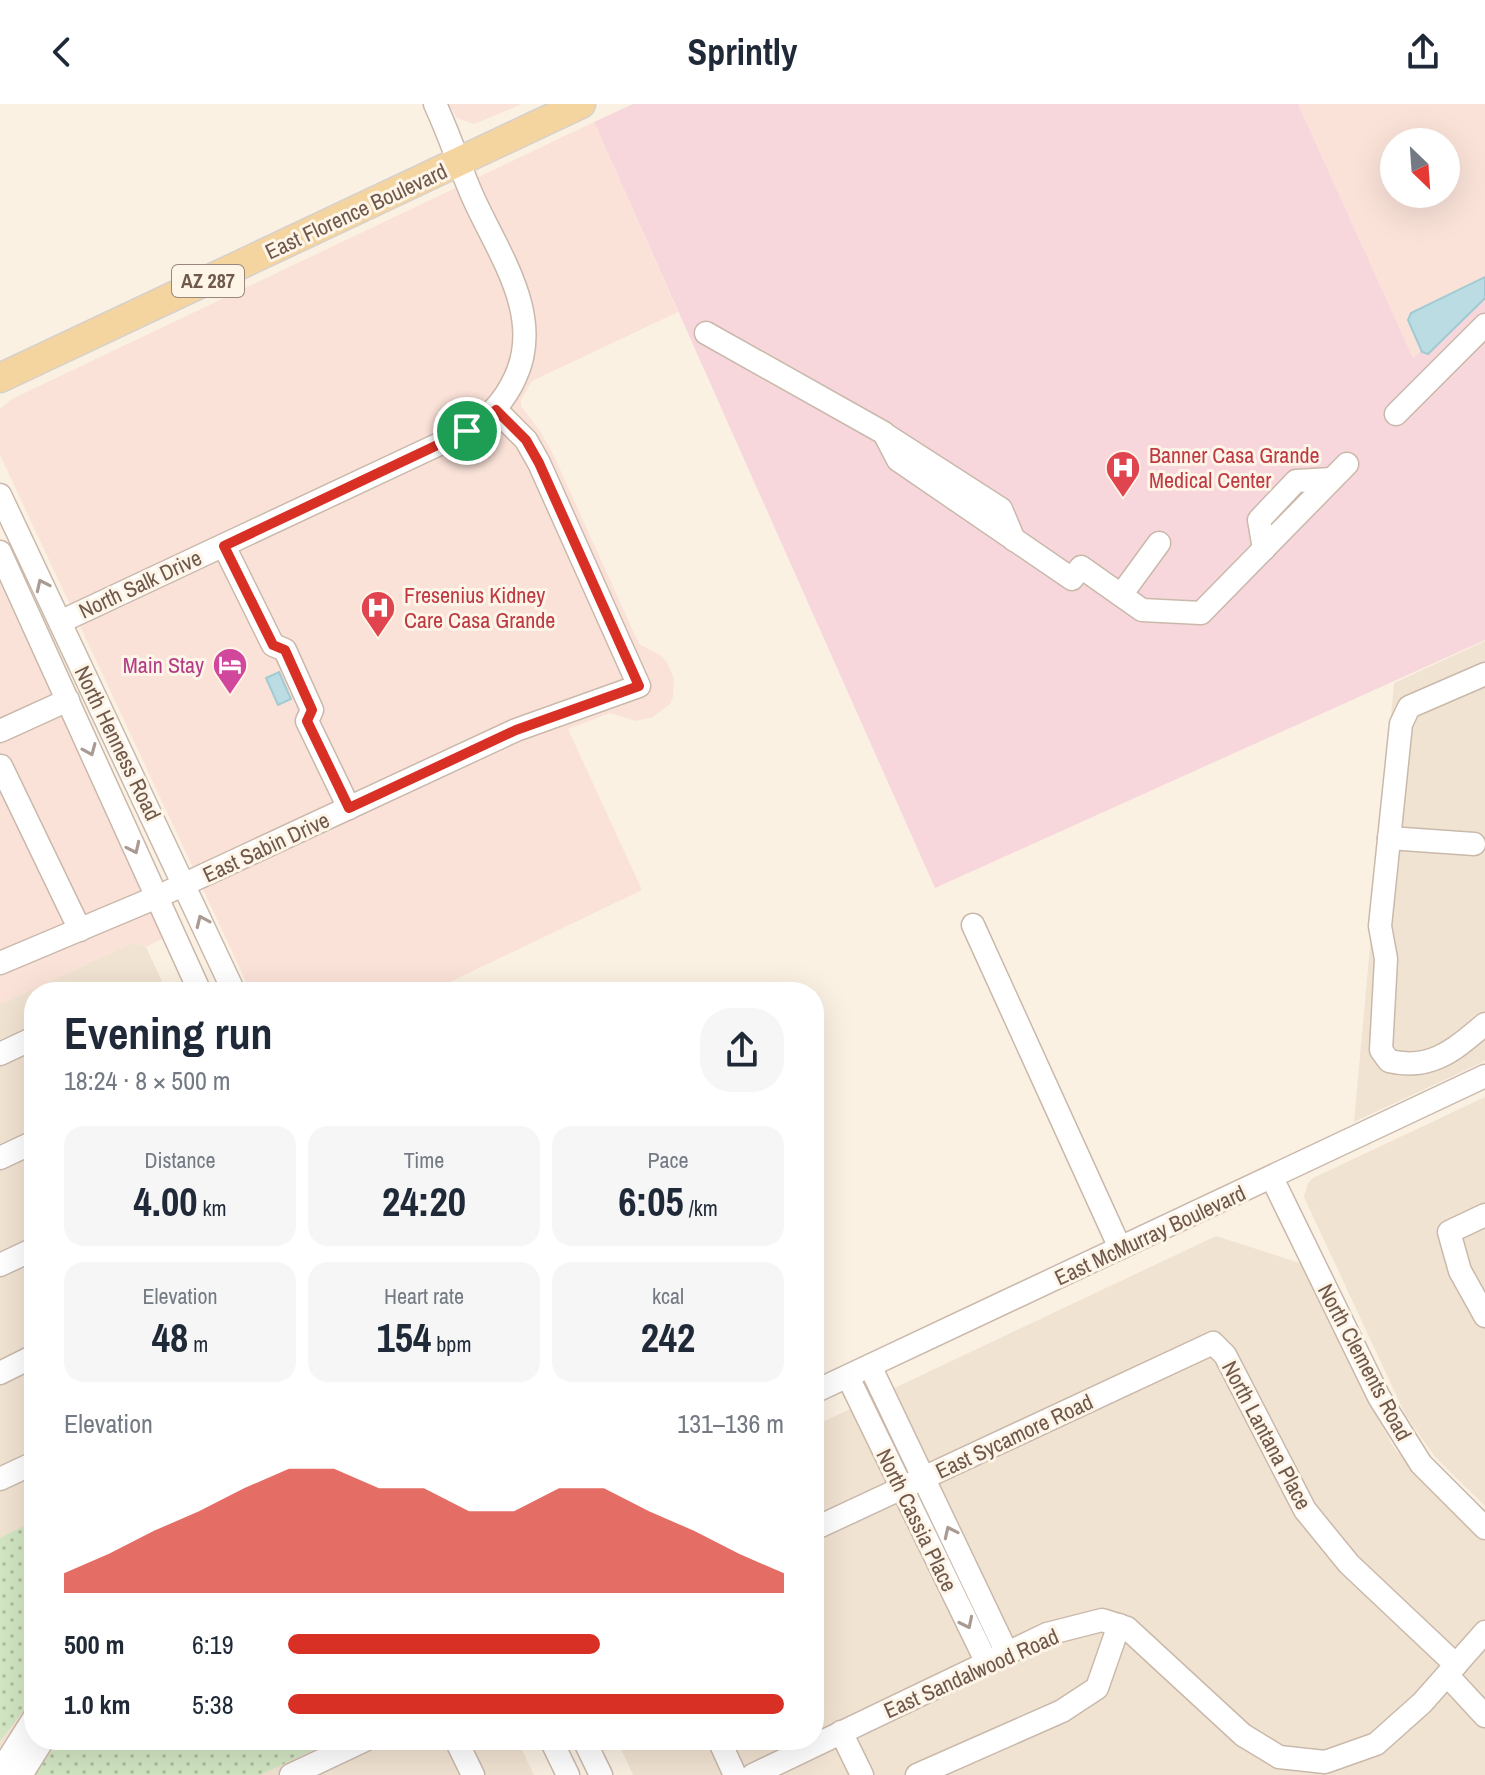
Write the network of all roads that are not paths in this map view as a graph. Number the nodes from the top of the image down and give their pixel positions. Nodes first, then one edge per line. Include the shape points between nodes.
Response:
1 (435, 104) edge
2 (581, 104) edge
3 (460, 162) junction
4 (1485, 325) edge
5 (706, 333) dead end
6 (0, 378) edge
7 (496, 410) junction
8 (1396, 414) dead end
9 (1340, 472) dead end
10 (0, 495) edge
11 (1159, 543) dead end
12 (224, 546) junction
13 (0, 552) edge
14 (1121, 595) junction
15 (60, 622) junction
16 (1485, 674) edge
17 (68, 700) junction
18 (0, 731) edge
19 (0, 765) edge
20 (349, 808) junction
21 (1389, 838) junction
22 (1474, 844) dead end
23 (185, 884) junction
24 (157, 897) junction
25 (973, 925) dead end
26 (80, 930) junction
27 (0, 963) edge
28 (195, 982) edge
29 (229, 982) edge
30 (1485, 1024) edge
31 (24, 1043) edge
32 (0, 1054) edge
33 (1485, 1076) edge
34 (24, 1147) edge
35 (0, 1158) edge
36 (1272, 1178) junction
37 (1485, 1215) edge
38 (1120, 1248) junction
39 (24, 1254) edge
40 (0, 1265) edge
41 (1485, 1316) edge
42 (1213, 1343) joint
43 (24, 1361) edge
44 (870, 1366) junction
45 (0, 1373) edge
46 (848, 1377) junction
47 (824, 1388) edge
48 (24, 1468) edge
49 (925, 1478) junction
50 (0, 1479) edge
51 (902, 1489) junction
52 (824, 1524) edge
53 (1485, 1528) edge
54 (1119, 1625) junction
55 (1485, 1632) edge
56 (997, 1658) junction
57 (1451, 1670) junction
58 (1485, 1716) edge
59 (841, 1732) junction
60 (24, 1734) edge
61 (824, 1740) edge
62 (37, 1750) edge
63 (344, 1750) edge
64 (461, 1750) edge
65 (556, 1750) edge
66 (589, 1750) edge
67 (724, 1750) edge
68 (804, 1750) edge
69 (1288, 1767) edge
70 (0, 1772) edge
71 (21, 1775) edge
72 (291, 1775) edge
73 (473, 1775) edge
74 (568, 1775) edge
75 (601, 1775) edge
76 (735, 1775) edge
77 (753, 1775) edge
78 (862, 1775) edge
79 (917, 1775) edge

1 - 3 street, North Salk Drive
2 - 3 main road, East Florence Boulevard / AZ 287
3 - 6 main road, East Florence Boulevard / AZ 287
3 - 7 street, North Salk Drive via 525,319 521,367
4 - 8 street
5 - 14 street via 884,433 898,460 1072,579 1081,567
7 - 12 street, North Salk Drive via 467,431
7 - 20 street, East Sabin Drive via 526,440 539,463 639,686 516,730
9 - 14 street via 1296,481 1259,520 1264,549 1201,613 1142,610
15 -> 10 street, North Henness Road
11 - 14 street
12 - 15 street, North Salk Drive
12 - 20 street via 273,645 285,650 312,710 307,721
13 - 17 street, North Henness Road
15 - 23 street, North Henness Road
16 - 21 street via 1409,707 1401,724
17 - 18 street
17 -> 24 street, North Henness Road
19 - 26 street
20 - 23 street, East Sabin Drive
21 - 22 street
21 - 30 street via 1380,926 1386,959 1381,1050 1389,1061 1416,1065 1439,1059
23 - 24 street, East Sabin Drive
29 -> 23 street, North Henness Road
24 - 26 street, East Sabin Drive
24 - 28 street, North Henness Road
25 - 38 street
26 - 27 street, East Sabin Drive
31 - 32 street
33 - 36 street, East McMurray Boulevard
34 - 35 street
36 - 38 street, East McMurray Boulevard
36 - 53 street, North Clements Road via 1379,1397 1421,1464
37 - 41 street via 1449,1232 1460,1271
38 - 44 street, East McMurray Boulevard
39 - 40 street
42 - 49 street, East Sycamore Road
42 - 57 street, North Lantana Place via 1225,1355 1305,1510
43 - 45 street
44 - 46 street, East McMurray Boulevard
44 - 49 street, North Cassia Place
46 - 47 street, East McMurray Boulevard
46 - 51 street, North Cassia Place
48 - 50 street
49 - 51 street, East Sycamore Road
56 -> 49 street, North Cassia Place
51 - 52 street, East Sycamore Road
51 -> 56 street, North Cassia Place
54 - 56 street, East Sandalwood Road via 1102,1620 1047,1634
54 - 69 street via 1243,1735
54 - 79 street via 1097,1688 1062,1711
55 - 57 street
56 - 59 street, East Sandalwood Road
57 - 58 street, North Lantana Place
57 - 69 street via 1376,1744 1325,1762
59 - 61 street, East Sandalwood Road
59 - 78 street
60 - 70 street
62 - 71 street
63 - 72 street
64 - 73 street
65 - 74 street
66 - 75 street
67 - 76 street
68 - 77 street, East Sandalwood Road

